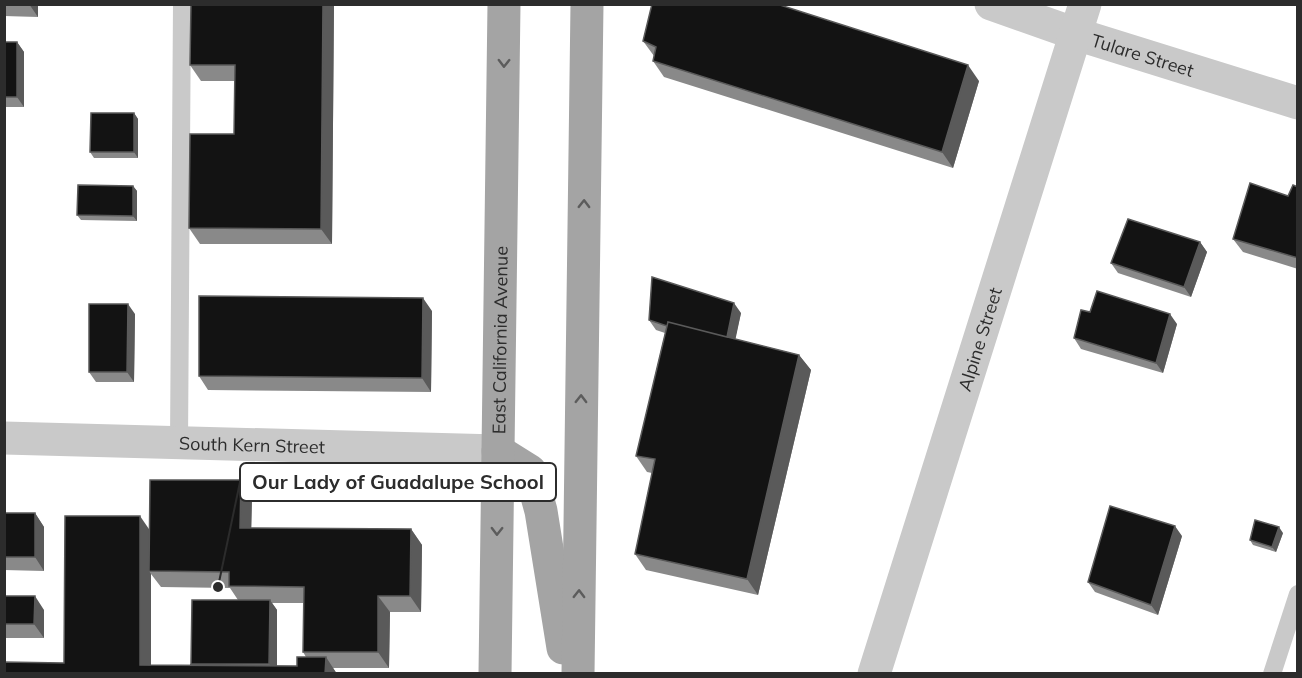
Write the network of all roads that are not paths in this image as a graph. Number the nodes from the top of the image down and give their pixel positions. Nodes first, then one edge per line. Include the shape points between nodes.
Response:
1 (183, 4) edge
2 (504, 4) edge
3 (587, 4) edge
4 (991, 4) edge
5 (1080, 19) edge
6 (1298, 103) edge
7 (4, 438) edge
8 (179, 443) junction
9 (498, 451) junction
10 (1298, 594) edge
11 (495, 674) edge
12 (567, 674) edge
13 (578, 674) edge
14 (874, 674) edge
15 (1272, 674) edge

1 - 8 lane
2 -> 9 main road, East California Avenue
13 -> 3 main road
4 - 5 street, Tulare Street
5 - 6 street, Tulare Street
5 - 14 street, Alpine Street
7 - 8 street, South Kern Street
8 - 9 street, South Kern Street
9 -> 11 main road, East California Avenue
9 - 12 main road via 530,471 541,511
10 - 15 lane

